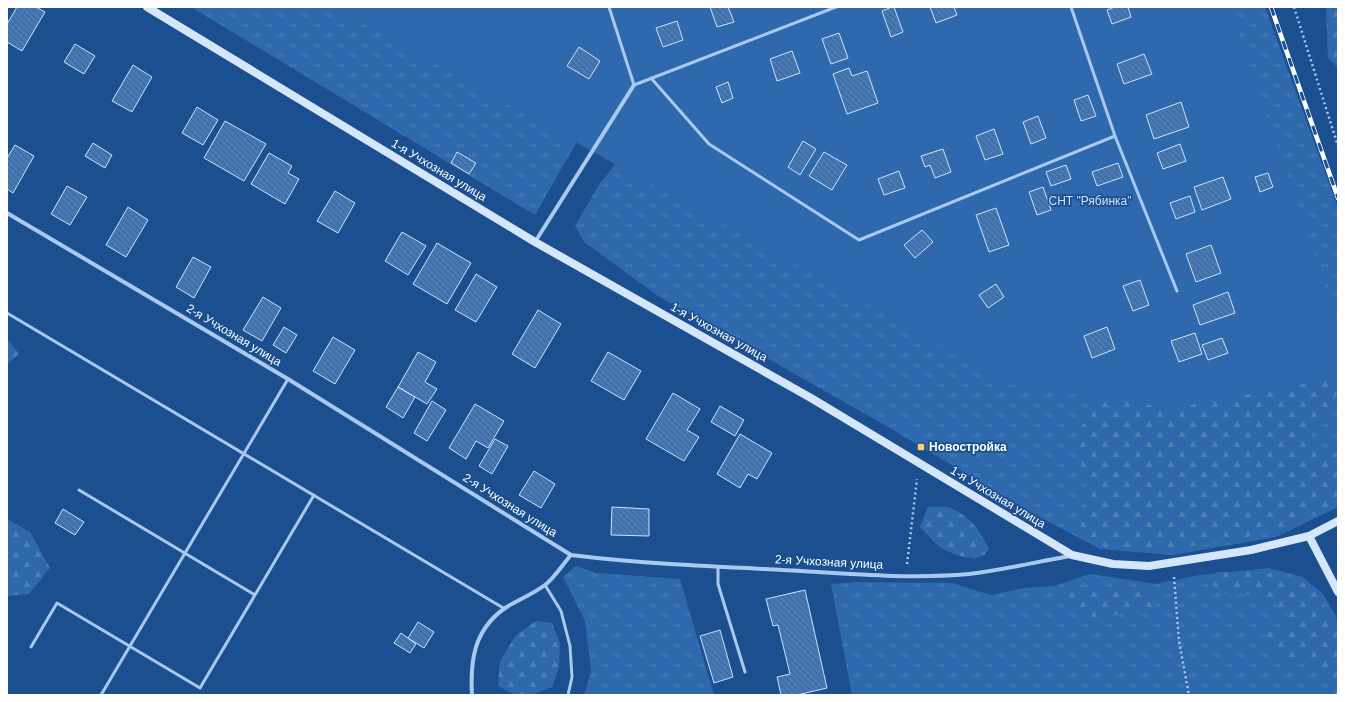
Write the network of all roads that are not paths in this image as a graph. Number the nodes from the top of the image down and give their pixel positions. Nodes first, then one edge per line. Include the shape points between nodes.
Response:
1 (148, 7) edge
2 (609, 7) edge
3 (836, 7) edge
4 (1071, 7) edge
5 (651, 78) junction
6 (634, 85) junction
7 (1116, 136) junction
8 (7, 213) edge
9 (534, 242) junction
10 (1177, 291) dead end
11 (7, 313) edge
12 (288, 379) junction
13 (244, 454) junction
14 (79, 490) dead end
15 (314, 495) junction
16 (1338, 522) edge
17 (1309, 536) junction
18 (185, 553) junction
19 (571, 555) junction
20 (1072, 555) junction
21 (718, 567) junction
22 (545, 585) junction
23 (1338, 592) edge
24 (255, 595) junction
25 (505, 609) junction
26 (130, 646) junction
27 (31, 647) dead end
28 (745, 672) dead end
29 (101, 695) edge
30 (472, 695) edge
31 (568, 695) edge

1 - 9 street, 1-я Учхозная улица
2 - 6 lane
3 - 5 lane
4 - 7 lane
5 - 6 lane
5 - 7 lane via 709,144 859,240
6 - 9 street
7 - 10 lane
8 - 12 street, 2-я Учхозная улица
9 - 20 street, 1-я Учхозная улица via 811,398
11 - 13 lane
12 - 13 lane
12 - 19 street, 2-я Учхозная улица
13 - 15 lane
13 - 18 lane
14 - 18 lane
15 - 24 lane
15 - 25 lane
16 - 17 street, 1-я Учхозная улица
17 - 20 street, 1-я Учхозная улица via 1251,550 1149,566 1113,564
17 - 23 street
18 - 24 lane
18 - 26 lane
19 - 21 street, 2-я Учхозная улица via 607,560
19 - 22 street
20 - 21 street, 2-я Учхозная улица via 969,574 905,576
21 - 28 lane via 718,584
22 - 25 street
22 - 31 lane via 560,610 570,646 572,677
24 - 26 lane via 200,688
25 - 30 street via 487,623 477,642 471,674
26 - 27 lane via 57,603
26 - 29 lane

